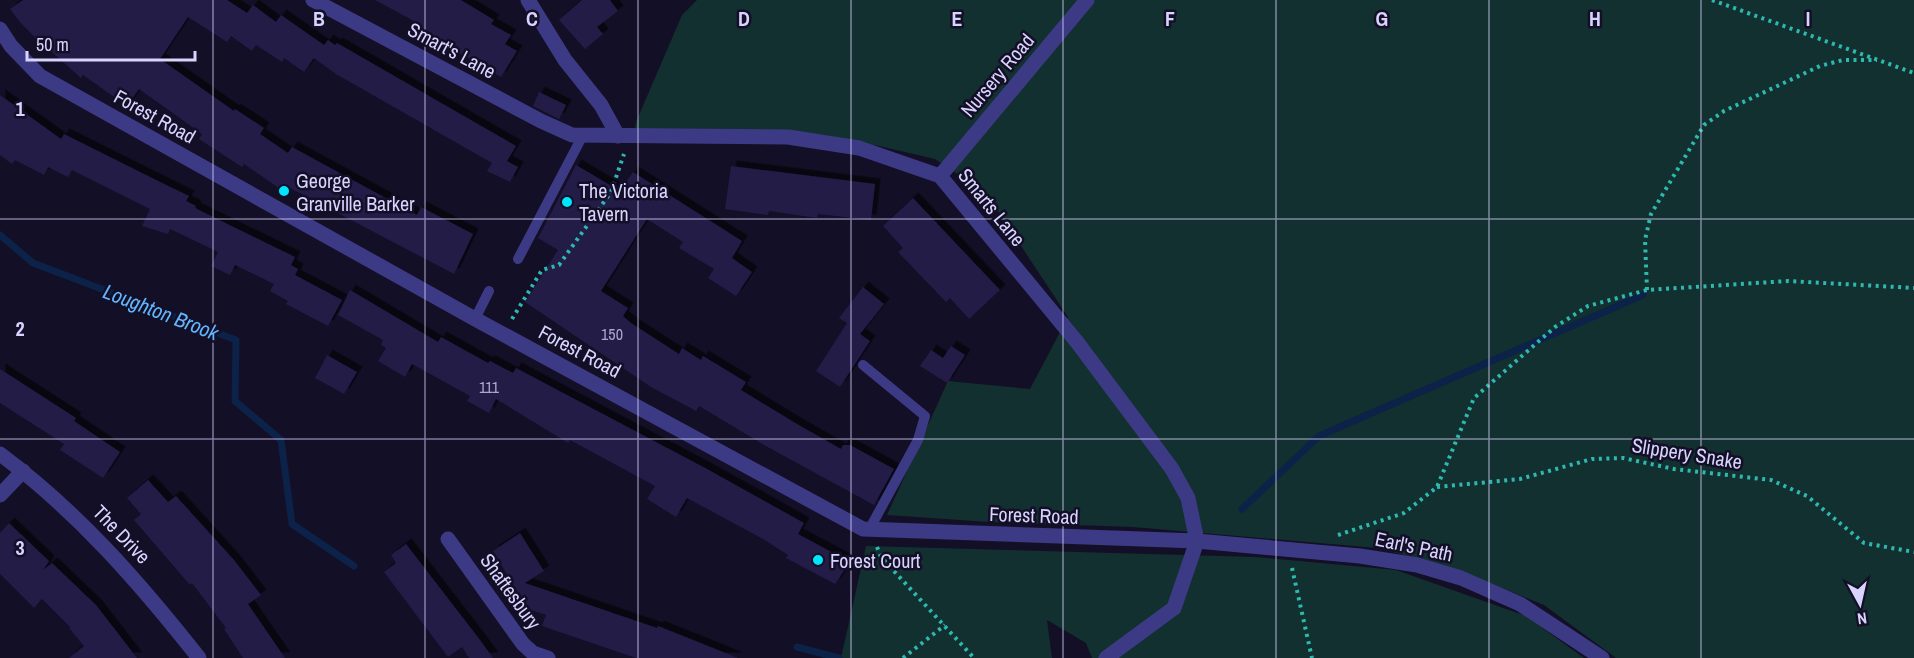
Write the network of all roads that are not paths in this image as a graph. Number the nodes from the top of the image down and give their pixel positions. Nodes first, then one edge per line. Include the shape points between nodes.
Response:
1 (313, 0) edge
2 (528, 0) edge
3 (1087, 0) edge
4 (0, 29) edge
5 (578, 135) junction
6 (624, 136) junction
7 (940, 176) junction
8 (518, 259) dead end
9 (489, 291) dead end
10 (475, 319) junction
11 (863, 365) dead end
12 (0, 454) edge
13 (23, 471) junction
14 (0, 495) edge
15 (869, 530) junction
16 (448, 539) dead end
17 (1197, 541) junction
18 (199, 658) edge
19 (549, 658) edge
20 (1106, 658) edge
21 (1602, 658) edge

1 - 5 street, Smart's Lane via 541,121
2 - 6 street via 565,60
3 - 7 street, Nursery Road
4 - 10 street, Forest Road via 40,76
5 - 6 street, Smarts Lane
5 - 8 lane
6 - 7 street, Smarts Lane via 788,137 859,148
7 - 17 street, Smarts Lane via 1077,342 1172,469 1188,498
9 - 10 lane
10 - 15 street, Forest Road
11 - 15 lane via 925,416 918,440
12 - 13 street, The Drive
13 - 14 street
13 - 18 street, The Drive via 79,520 140,583
15 - 17 street, Forest Road
16 - 19 street, Shaftesbury via 523,644
17 - 20 street via 1174,608
17 - 21 street, Earl's Path via 1394,561 1461,578 1520,604

